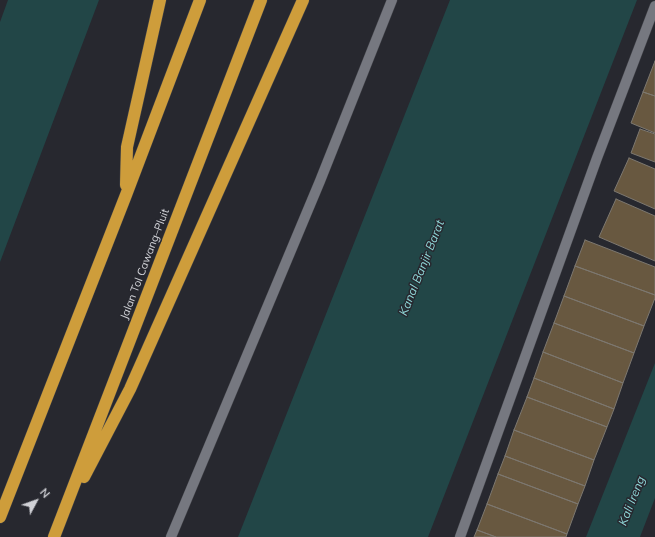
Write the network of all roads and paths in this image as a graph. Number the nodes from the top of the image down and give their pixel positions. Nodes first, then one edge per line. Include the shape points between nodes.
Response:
1 (160, 0) edge
2 (200, 0) edge
3 (260, 0) edge
4 (303, 0) edge
5 (392, 0) edge
6 (655, 6) edge
7 (126, 195) junction
8 (0, 517) edge
9 (60, 521) junction
10 (54, 537) edge
11 (171, 537) edge
12 (460, 537) edge

1 - 7 highway via 127,147
2 - 7 highway
3 - 9 highway, Jalan Tol Cawang–Pluit
4 - 9 highway via 130,389
5 - 11 street via 317,188
6 - 12 street via 597,158
7 - 8 highway
9 - 10 highway, Jalan Tol Cawang–Pluit

